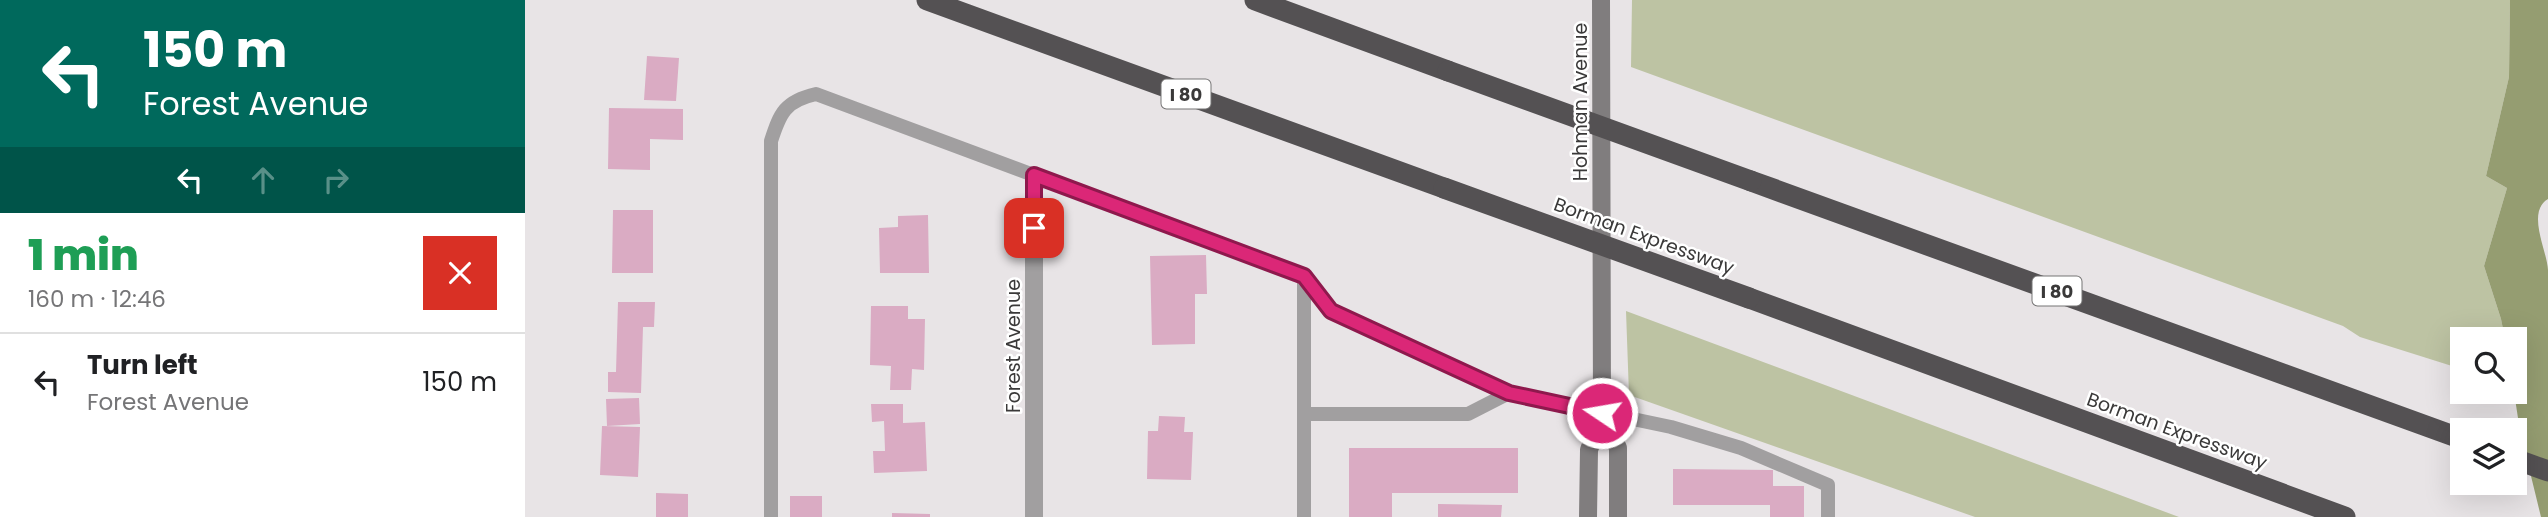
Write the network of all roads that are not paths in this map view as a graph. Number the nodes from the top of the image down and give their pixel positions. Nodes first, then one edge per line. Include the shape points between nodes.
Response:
1 (927, 0) edge
2 (1255, 0) edge
3 (1601, 0) edge
4 (1034, 175) junction
5 (1304, 276) junction
6 (1509, 393) junction
7 (1602, 413) junction
8 (1304, 414) junction
9 (2450, 435) edge
10 (2527, 463) edge
11 (2548, 471) edge
12 (771, 517) edge
13 (1034, 517) edge
14 (1304, 517) edge
15 (1588, 517) edge
16 (1618, 517) edge
17 (1828, 517) edge
18 (2345, 517) edge

1 - 18 highway, Borman Expressway / I 80, bridge
2 - 9 highway, I 80, bridge
3 - 7 main road, Hohman Avenue
4 - 5 lane
4 - 12 lane via 816,94 797,98 780,115 771,141
4 - 13 street, Forest Avenue
5 - 6 lane via 1331,311
5 - 8 lane
6 - 7 lane
6 - 8 lane via 1468,414
7 - 15 main road, Hohman Avenue via 1589,450
7 - 16 main road, Hohman Avenue via 1618,448
7 - 17 lane via 1741,448 1828,485
8 - 14 lane
10 - 11 highway

